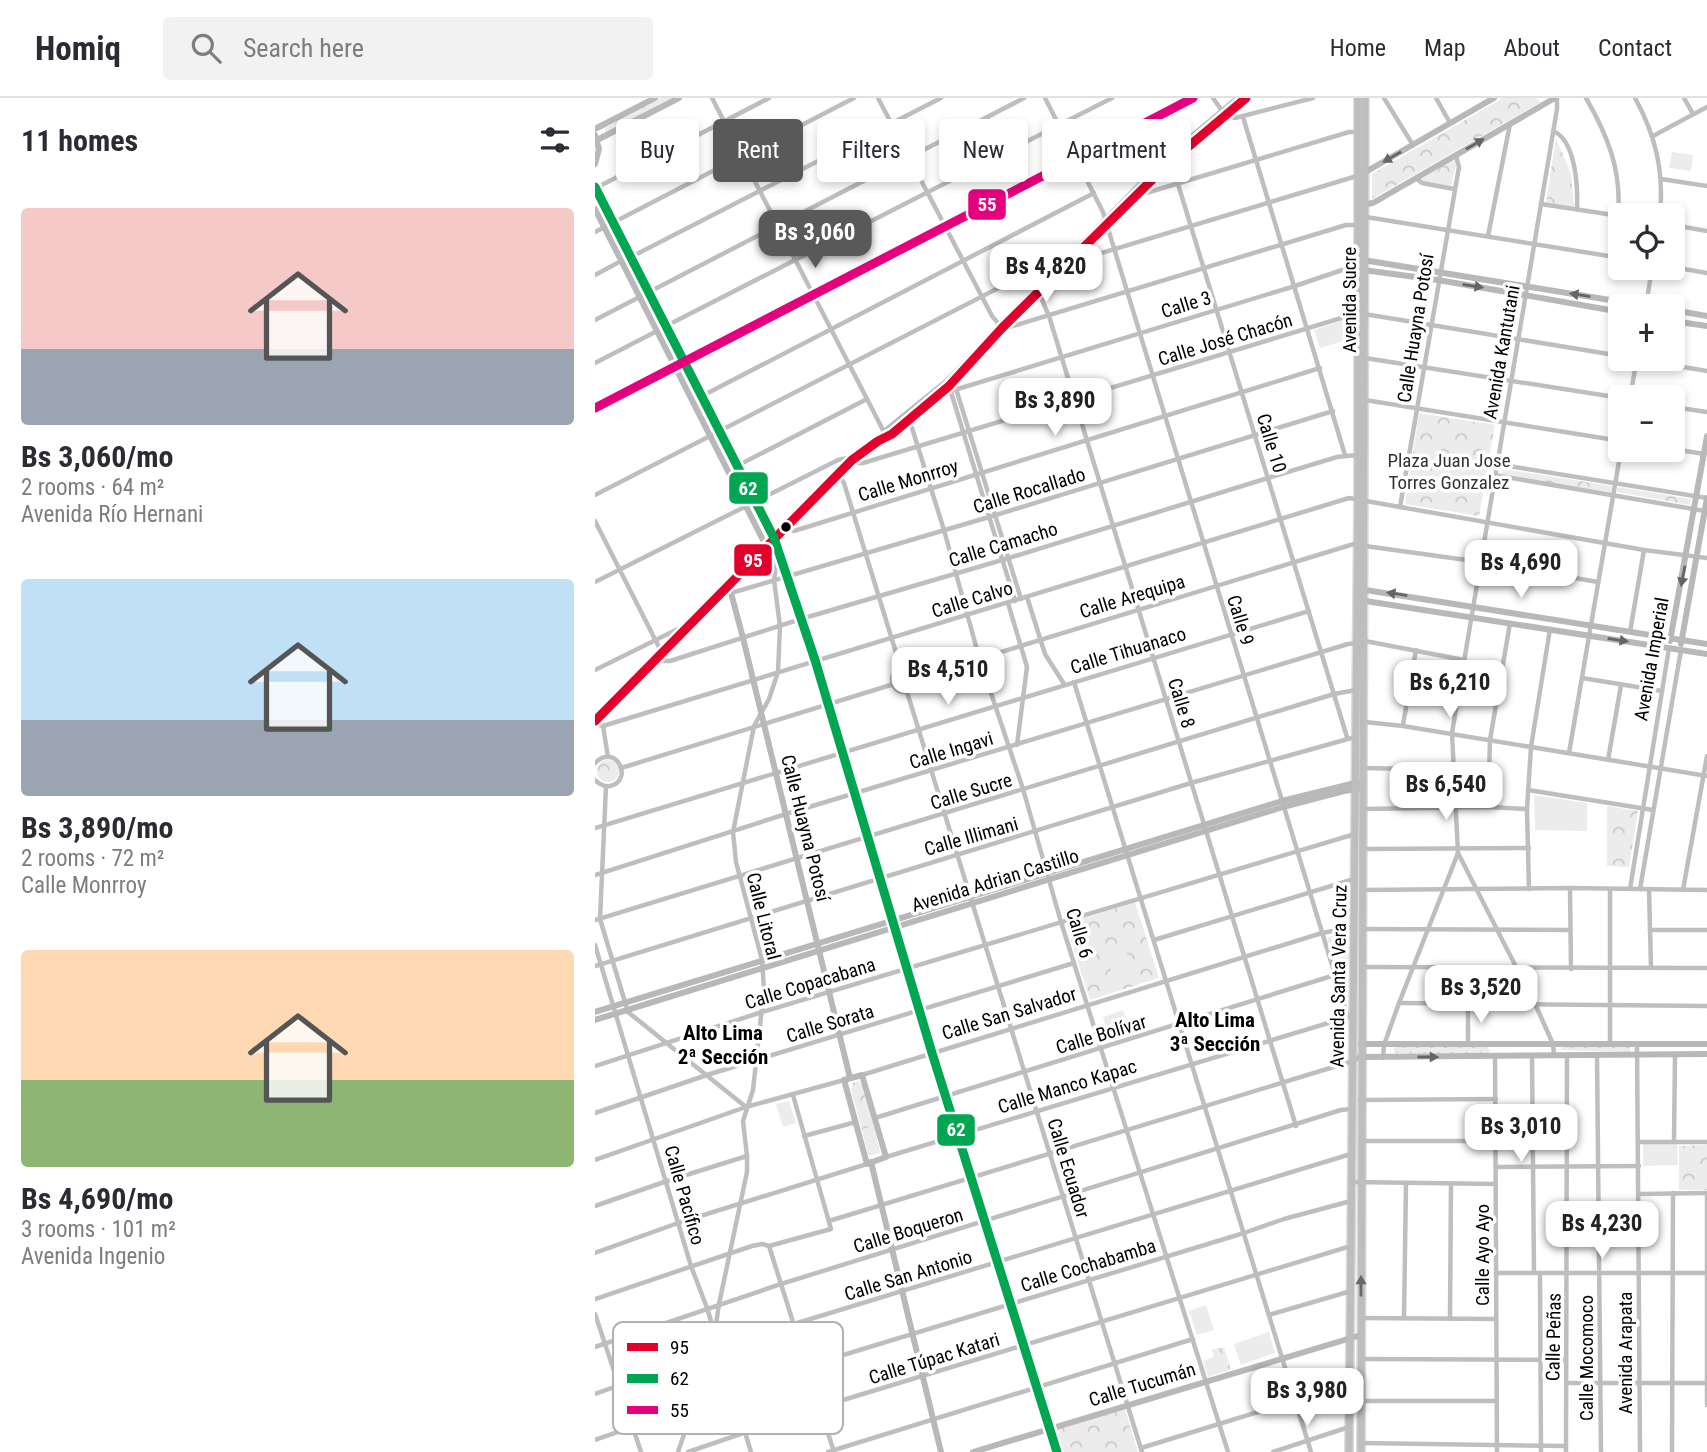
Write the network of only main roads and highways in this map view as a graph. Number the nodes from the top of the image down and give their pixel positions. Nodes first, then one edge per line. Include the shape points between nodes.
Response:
1 (1358, 98) edge
2 (1365, 98) edge
3 (1361, 174) junction
4 (1361, 216) junction
5 (1361, 260) junction
6 (1361, 314) junction
7 (1362, 501) junction
8 (1361, 642) junction
9 (1359, 890) junction
10 (1358, 928) junction
11 (1357, 1044) junction
12 (1357, 1059) junction
13 (1349, 1452) edge
14 (1361, 1452) edge

1 - 3 main road, Avenida Sucre
2 - 3 main road, Avenida Sucre
3 - 4 main road, Avenida Sucre
4 - 5 main road, Avenida Sucre
4 - 5 main road, Avenida Sucre
5 - 6 main road, Avenida Sucre
6 - 7 main road, Avenida Sucre via 1358,454
6 - 7 main road, Avenida Sucre via 1365,358
7 - 8 main road, Avenida Santa Vera Cruz
8 - 9 main road, Avenida Santa Vera Cruz via 1365,785
8 - 9 main road, Avenida Santa Vera Cruz via 1356,690 1355,879
9 - 10 main road, Avenida Santa Vera Cruz
10 - 11 main road, Avenida Santa Vera Cruz via 1362,967
10 - 11 main road, Avenida Santa Vera Cruz via 1351,1018
11 - 12 main road, Avenida Santa Vera Cruz
12 - 13 main road, Avenida Santa Vera Cruz via 1352,1109
14 -> 12 main road, Avenida Santa Vera Cruz

